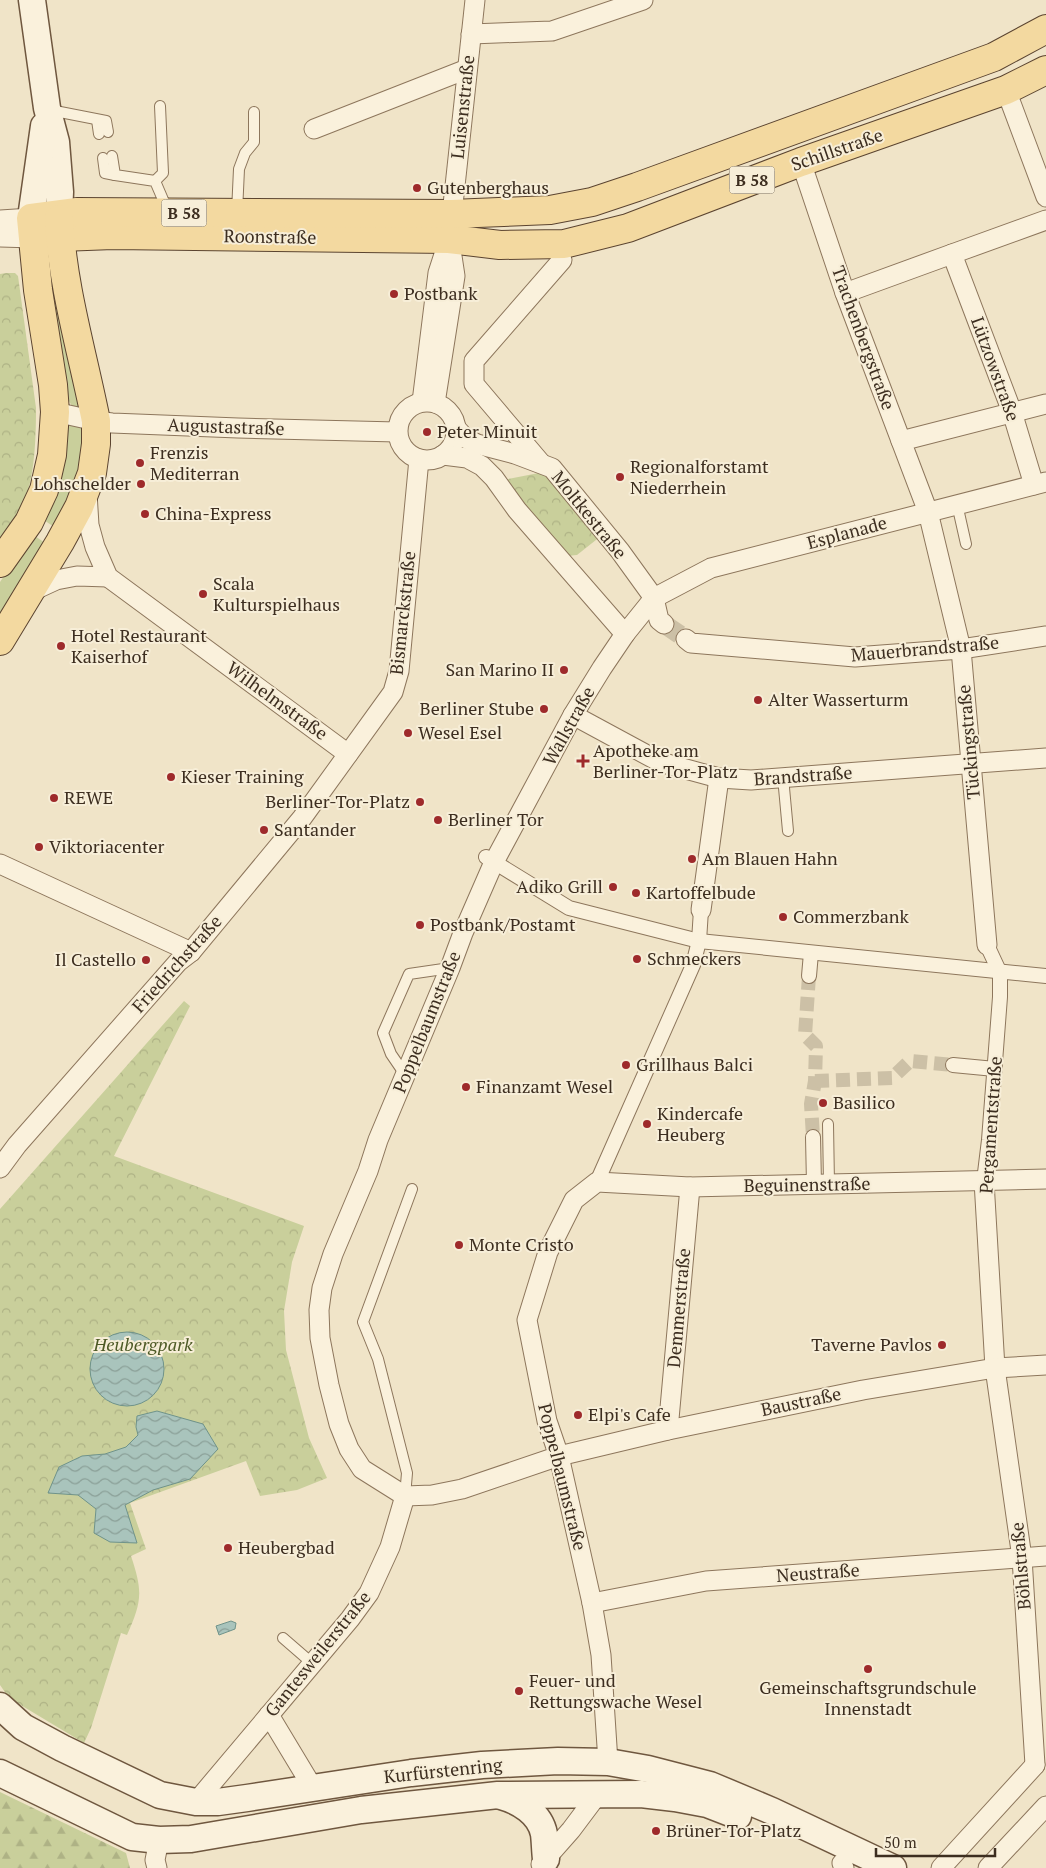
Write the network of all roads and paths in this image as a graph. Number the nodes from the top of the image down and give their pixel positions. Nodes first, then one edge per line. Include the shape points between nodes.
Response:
1 (32, 0) edge
2 (475, 0) edge
3 (643, 0) edge
4 (1046, 29) edge
5 (471, 34) junction
6 (467, 69) junction
7 (1046, 70) edge
8 (1006, 90) junction
9 (160, 106) dead end
10 (47, 108) junction
11 (254, 112) dead end
12 (314, 129) dead end
13 (103, 133) dead end
14 (107, 157) dead end
15 (801, 162) junction
16 (155, 181) junction
17 (1046, 197) edge
18 (168, 213) junction
19 (237, 213) junction
20 (1046, 220) edge
21 (46, 227) junction
22 (450, 227) junction
23 (1, 234) edge
24 (952, 254) junction
25 (562, 260) dead end
26 (845, 293) junction
27 (428, 402) junction
28 (1046, 404) edge
29 (55, 412) junction
30 (1012, 412) junction
31 (96, 421) junction
32 (455, 427) junction
33 (398, 432) junction
34 (901, 440) junction
35 (443, 454) junction
36 (419, 459) junction
37 (540, 463) junction
38 (1040, 484) edge
39 (87, 488) junction
40 (957, 504) junction
41 (928, 512) junction
42 (966, 544) dead end
43 (0, 563) edge
44 (108, 577) junction
45 (30, 592) junction
46 (654, 598) junction
47 (664, 624) tunnel mouth
48 (625, 634) junction
49 (1046, 636) edge
50 (686, 639) tunnel mouth
51 (0, 641) edge
52 (961, 649) junction
53 (573, 715) junction
54 (348, 754) junction
55 (1046, 758) edge
56 (971, 764) junction
57 (783, 777) junction
58 (719, 778) junction
59 (788, 831) dead end
60 (490, 859) junction
61 (0, 864) edge
62 (701, 910) joint
63 (699, 941) junction
64 (987, 945) joint
65 (190, 952) junction
66 (811, 953) junction
67 (450, 968) junction
68 (1000, 973) junction
69 (809, 976) tunnel mouth
70 (1046, 976) edge
71 (953, 1065) tunnel mouth
72 (995, 1069) junction
73 (406, 1076) junction
74 (828, 1124) dead end
75 (813, 1136) tunnel mouth
76 (0, 1168) edge
77 (1046, 1179) edge
78 (984, 1181) junction
79 (598, 1182) junction
80 (821, 1184) junction
81 (690, 1187) junction
82 (412, 1189) dead end
83 (1046, 1365) edge
84 (995, 1368) junction
85 (668, 1430) junction
86 (559, 1456) junction
87 (405, 1496) junction
88 (1046, 1556) edge
89 (1022, 1558) junction
90 (592, 1603) junction
91 (283, 1638) dead end
92 (313, 1664) junction
93 (0, 1706) edge
94 (269, 1715) junction
95 (608, 1762) junction
96 (1040, 1772) edge
97 (0, 1773) edge
98 (312, 1788) junction
99 (598, 1794) junction
100 (498, 1795) junction
101 (196, 1802) junction
102 (1046, 1806) edge
103 (160, 1840) junction
104 (542, 1863) edge
105 (846, 1866) edge
106 (157, 1868) edge
107 (893, 1868) edge
108 (941, 1868) edge
109 (988, 1868) edge

1 - 10 main road
2 - 5 street, Luisenstraße
3 - 5 street via 552,31
4 - 22 main road, Schillstraße / B 58 via 994,57 592,202
5 - 6 street, Luisenstraße
6 - 12 street
6 - 22 street, Luisenstraße
7 - 8 main road, Schillstraße / B 58
8 - 15 main road, Schillstraße / B 58
8 - 17 street
9 - 16 lane via 163,174
10 - 13 lane via 106,122
10 - 21 main road
11 - 19 lane via 254,142 239,168
14 - 16 lane via 115,174
15 - 22 main road, Schillstraße / B 58 via 628,228 564,244 500,245
15 - 26 street, Trachenbergstraße
16 - 18 lane
18 - 19 main road, B 58
18 - 21 main road, B 58 via 77,212
19 - 22 main road, B 58
20 - 24 street
21 - 22 main road, Roonstraße / B 58 via 113,235
21 - 23 street
21 - 29 main road via 38,290
21 - 31 main road via 68,288
22 - 27 street via 455,276
24 - 26 street
24 - 30 street, Lützowstraße
25 - 37 street via 474,361 474,384
26 - 34 street, Trachenbergstraße
27 - 32 street via 446,409
27 - 33 street via 406,409 398,424
28 - 30 street
29 - 31 street, Augustastraße
29 - 43 main road via 52,456 44,490 29,522
30 - 34 street
30 - 38 street, Lützowstraße
31 - 33 street, Augustastraße
31 - 39 main road via 92,474
32 - 35 street via 450,448
32 - 37 street, Moltkestraße via 465,438 477,444
33 - 36 street via 404,449
34 - 41 street, Trachenbergstraße
35 - 36 street
35 - 48 street via 467,458 482,466
36 - 54 street, Bismarckstraße via 399,672 393,692
37 - 46 street, Moltkestraße via 552,468
38 - 40 street, Esplanade
39 - 44 street via 89,525
39 - 45 main road
40 - 41 street, Esplanade
40 - 42 lane
41 - 46 street, Esplanade via 711,568
41 - 52 street, Tückingstraße
44 - 45 street via 77,576 56,580
44 - 54 street, Wilhelmstraße
45 - 51 main road
46 - 47 street via 659,620
46 - 48 street, Wallstraße
48 - 53 street, Wallstraße
49 - 52 street, Mauerbrandstraße
50 - 52 street, Mauerbrandstraße via 691,643 855,657
52 - 56 street, Tückingstraße
53 - 58 street, Brandstraße via 660,762
53 - 60 street, Wallstraße
54 - 65 street, Friedrichstraße via 302,818
55 - 56 street, Brandstraße
56 - 57 street, Brandstraße
56 - 64 street, Tückingstraße
57 - 58 street, Brandstraße
57 - 59 lane
58 - 62 street
60 - 63 street via 569,908
60 - 67 street, Poppelbaumstraße
61 - 65 street
62 - 63 street
63 - 66 street
63 - 79 street via 693,964
64 - 68 street, Tückingstraße
65 - 76 street, Friedrichstraße
66 - 68 street
66 - 69 street
67 - 73 street, Poppelbaumstraße
67 - 73 lane via 409,974 383,1033 391,1054
68 - 70 street
68 - 72 street, Pergamentstraße
71 - 72 street
72 - 78 street, Pergamentstraße
73 - 87 street, Poppelbaumstraße via 333,1254 318,1310 320,1338 337,1416 349,1449 362,1469
74 - 80 lane
75 - 80 street
77 - 78 street, Beguinenstraße
78 - 80 street, Beguinenstraße
78 - 84 street, Pergamentstraße
79 - 81 street, Beguinenstraße
79 - 86 street, Poppelbaumstraße via 574,1200 548,1252 527,1320 547,1420
80 - 81 street, Beguinenstraße
81 - 85 street, Demmerstraße
82 - 87 lane via 363,1322 378,1360 407,1473
83 - 84 street, Baustraße
84 - 85 street, Baustraße via 863,1390
84 - 89 street, Böhlstraße
85 - 86 street, Baustraße
86 - 87 street via 462,1489
86 - 90 street, Poppelbaumstraße
87 - 92 street, Gantesweilerstraße via 390,1547 369,1593
88 - 89 street, Neustraße
89 - 90 street, Neustraße via 706,1581
89 - 96 street, Böhlstraße
90 - 95 street, Poppelbaumstraße via 601,1655
91 - 92 lane
92 - 94 street, Gantesweilerstraße
93 - 101 main road, Kurfürstenring via 23,1727 62,1748 160,1795
94 - 98 street
94 - 101 street, Gantesweilerstraße
95 - 98 main road, Kurfürstenring via 482,1765
95 - 99 main road
95 - 107 main road, Kurfürstenring via 710,1786 772,1811
96 - 108 street
97 - 103 main road, Kurfürstenring via 132,1837
98 - 101 main road, Kurfürstenring via 218,1802
99 - 100 main road, Kurfürstenring
99 - 104 street
99 - 105 main road, Kurfürstenring via 641,1794 707,1804 782,1834
100 - 103 main road, Kurfürstenring via 361,1810 191,1839
100 - 104 main road via 525,1805 535,1817 544,1832
101 - 103 main road
102 - 109 street
103 - 106 street via 155,1860

